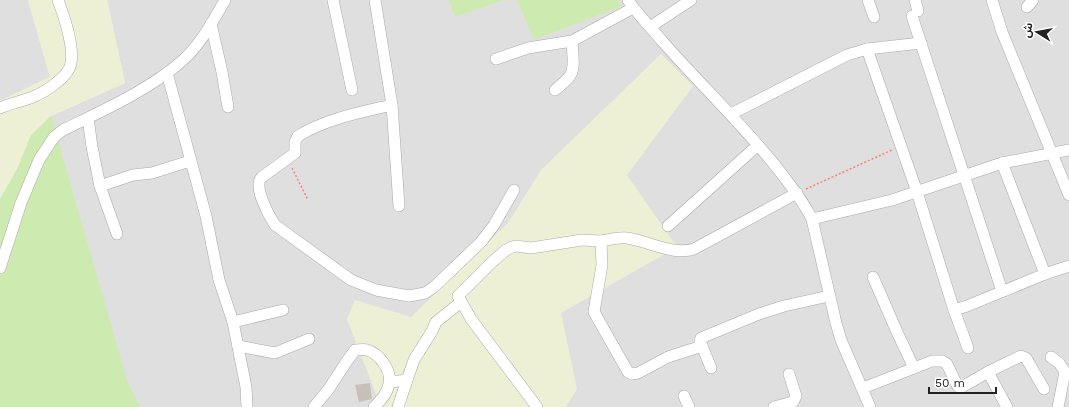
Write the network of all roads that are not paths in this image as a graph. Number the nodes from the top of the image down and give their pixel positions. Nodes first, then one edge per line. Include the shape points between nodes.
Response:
1 (58, 0) edge
2 (225, 0) edge
3 (333, 0) edge
4 (375, 0) edge
5 (691, 0) edge
6 (868, 0) edge
7 (915, 0) edge
8 (992, 0) edge
9 (630, 4) edge
10 (874, 17) dead end
11 (211, 24) junction
12 (650, 27) junction
13 (572, 41) junction
14 (921, 43) junction
15 (867, 49) junction
16 (496, 59) dead end
17 (167, 73) junction
18 (352, 90) dead end
19 (555, 90) dead end
20 (392, 105) junction
21 (228, 107) dead end
22 (0, 108) edge
23 (730, 114) junction
24 (88, 118) junction
25 (758, 145) junction
26 (1069, 150) edge
27 (1053, 154) junction
28 (190, 161) junction
29 (1002, 163) junction
30 (964, 175) junction
31 (100, 186) junction
32 (514, 190) dead end
33 (917, 192) junction
34 (796, 193) junction
35 (1069, 195) edge
36 (399, 206) dead end
37 (812, 220) junction
38 (668, 226) dead end
39 (117, 234) dead end
40 (602, 241) junction
41 (1069, 266) edge
42 (0, 268) edge
43 (1045, 274) junction
44 (873, 277) dead end
45 (1002, 291) junction
46 (829, 296) junction
47 (461, 302) junction
48 (283, 310) dead end
49 (954, 310) junction
50 (233, 322) junction
51 (309, 339) dead end
52 (238, 346) junction
53 (702, 346) junction
54 (968, 348) dead end
55 (1051, 357) dead end
56 (711, 368) dead end
57 (914, 368) junction
58 (988, 372) junction
59 (789, 374) dead end
60 (407, 380) junction
61 (390, 382) junction
62 (863, 388) junction
63 (1044, 389) dead end
64 (684, 396) dead end
65 (247, 407) edge
66 (314, 407) edge
67 (374, 407) edge
68 (398, 407) edge
69 (537, 407) edge
70 (689, 407) edge
71 (774, 407) edge
72 (870, 407) edge
73 (1007, 407) edge
74 (1058, 407) edge

1 - 22 street via 70,41 72,57 69,69 56,84 36,96
2 - 11 street
3 - 18 street
4 - 20 street
5 - 12 street
6 - 10 street
7 - 14 street
8 - 27 street via 1002,32
9 - 12 street
9 - 13 street
11 - 17 street via 195,47
11 - 21 street
12 - 23 street
13 - 16 street via 528,48
13 - 19 street via 572,71
14 - 15 street
14 - 30 street
15 - 23 street via 847,55
15 - 33 street
17 - 24 street via 124,100
17 - 28 street
20 - 32 street via 324,124 301,134 296,139 295,153 258,181 258,189 275,225 350,280 376,290 409,296 418,295 430,290 468,255 494,225
20 - 36 street
23 - 25 street
24 - 31 street
24 - 42 street via 63,130 47,146 21,203
25 - 34 street
25 - 38 street
26 - 27 street
27 - 29 street
27 - 35 street
28 - 31 street via 152,173 132,175
28 - 50 street via 206,216 219,280
29 - 30 street
29 - 43 street
30 - 33 street
30 - 45 street
31 - 39 street
33 - 37 street
33 - 49 street
34 - 37 street
34 - 40 street via 687,251 666,249 624,238
37 - 46 street
40 - 47 street via 582,240 531,248 512,247 492,262 458,297
40 - 53 street via 602,265 594,312 628,372 638,373 668,357
41 - 43 street
43 - 45 street
44 - 57 street
45 - 49 street
46 - 53 street via 759,314 701,338
46 - 62 street via 841,340
47 - 60 street via 436,322 414,360
47 - 69 street
48 - 50 street
49 - 54 street
50 - 52 street
51 - 52 street via 275,353
52 - 65 street
53 - 56 street
55 - 74 street via 1065,372
57 - 58 street via 932,361 942,361 947,364 960,387
57 - 62 street
58 - 63 street via 1023,356
58 - 73 street
59 - 71 street via 795,400
60 - 61 street
60 - 68 street
61 - 66 street via 386,367 377,356 367,349 355,350
61 - 67 street via 386,395
62 - 72 street
64 - 70 street

